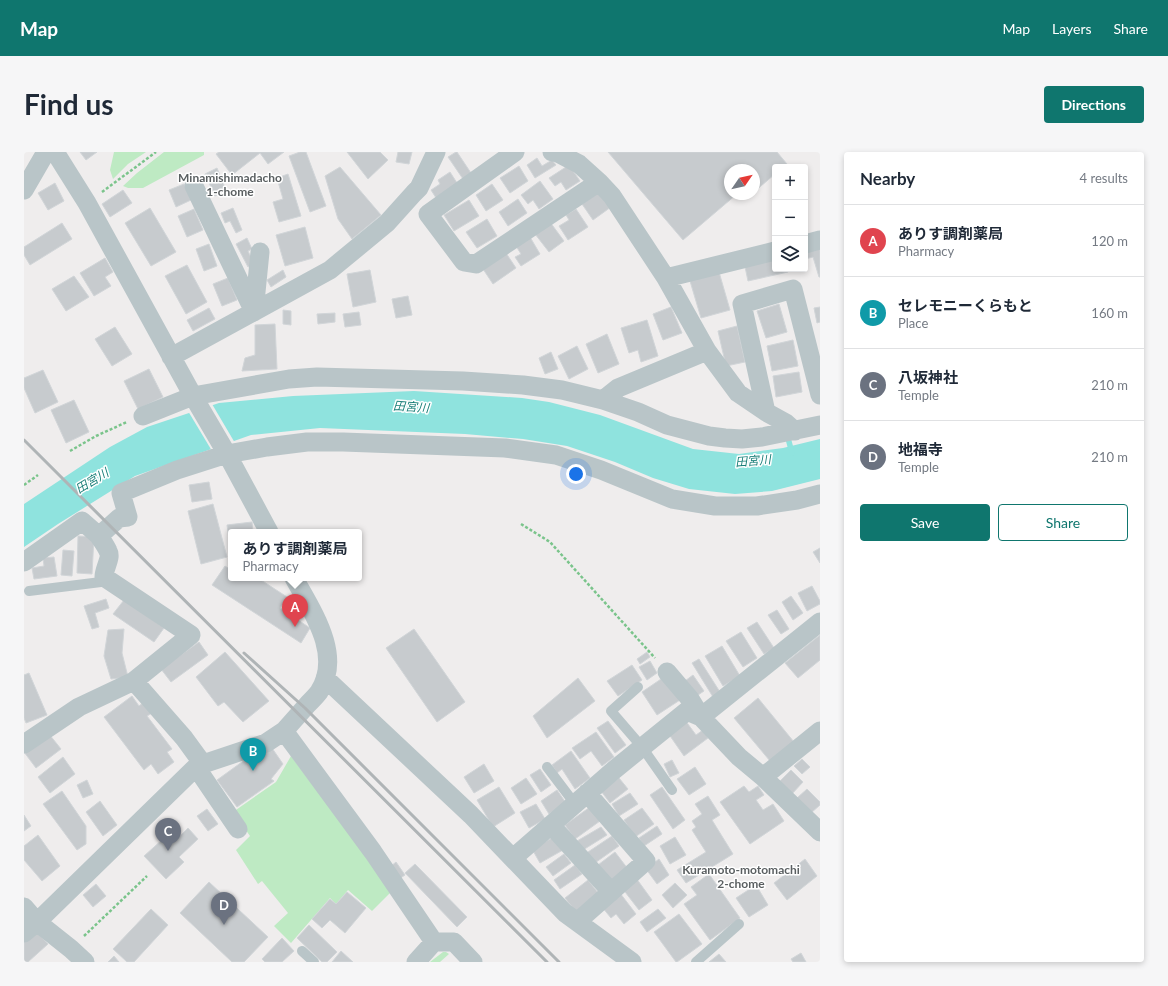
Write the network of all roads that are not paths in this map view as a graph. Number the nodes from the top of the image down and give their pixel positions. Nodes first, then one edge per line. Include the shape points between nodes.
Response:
1 (46, 152) edge
2 (55, 152) edge
3 (436, 152) edge
4 (515, 152) edge
5 (552, 152) edge
6 (599, 182) junction
7 (194, 186) dead end
8 (24, 190) edge
9 (414, 193) junction
10 (428, 214) junction
11 (820, 240) edge
12 (808, 243) edge
13 (260, 252) dead end
14 (772, 252) edge
15 (666, 278) junction
16 (254, 312) junction
17 (707, 351) junction
18 (172, 357) junction
19 (820, 395) edge
20 (194, 399) junction
21 (603, 400) junction
22 (766, 412) junction
23 (143, 416) road end
24 (820, 425) edge
25 (795, 431) junction
26 (226, 452) junction
27 (820, 494) edge
28 (267, 529) edge
29 (99, 536) junction
30 (24, 562) edge
31 (109, 581) junction
32 (296, 581) edge
33 (29, 591) dead end
34 (820, 622) edge
35 (667, 672) road end
36 (325, 678) junction
37 (134, 681) junction
38 (638, 687) dead end
39 (701, 717) junction
40 (284, 731) junction
41 (820, 731) edge
42 (24, 744) edge
43 (642, 747) junction
44 (199, 766) junction
45 (547, 768) dead end
46 (763, 777) junction
47 (672, 790) dead end
48 (581, 799) junction
49 (551, 825) junction
50 (238, 829) dead end
51 (820, 832) edge
52 (512, 858) junction
53 (610, 893) junction
54 (24, 907) edge
55 (577, 922) junction
56 (739, 924) dead end
57 (31, 928) edge
58 (434, 942) junction
59 (302, 950) dead end
60 (85, 962) edge
61 (314, 962) edge
62 (416, 962) edge
63 (473, 962) edge
64 (632, 962) edge
65 (696, 962) edge

1 - 8 street
2 - 18 street via 87,204
3 - 9 street via 419,188
4 - 10 street
5 - 6 street via 579,164
6 - 10 street via 476,264 464,262
6 - 15 street via 612,196
7 - 16 street
9 - 10 street
9 - 16 street via 387,223 330,270
11 - 12 street
13 - 16 street
14 - 15 street
15 - 17 street
16 - 18 street
17 - 21 street via 618,388
17 - 22 street via 738,393
18 - 20 street
19 - 22 street via 793,288 742,304
20 - 21 street via 317,377 515,385 562,390
20 - 23 street
20 - 26 street
21 - 25 street via 667,425 709,436 742,439
22 - 25 street
24 - 25 street
26 - 27 street via 308,442 506,448 556,455 672,499 715,506 757,506
26 - 28 street
26 - 29 street via 121,493 128,518 119,518
29 - 30 street via 82,521
29 - 31 street via 109,551 104,577
31 - 33 lane
31 - 37 street via 191,635
32 - 36 street via 326,642 329,664
34 - 39 street
35 - 39 street via 690,699
36 - 40 street via 319,692
36 - 52 street via 471,815
37 - 42 street via 79,707
37 - 44 street via 184,738
38 - 43 lane via 611,711
39 - 43 street via 687,711
39 - 46 street via 739,757
40 - 44 street via 266,743
40 - 58 street via 373,852
41 - 46 street
43 - 47 lane
43 - 48 street
44 - 50 street
44 - 57 street
45 - 48 lane
46 - 51 street
48 - 49 street
48 - 53 street via 646,861
49 - 52 street
49 - 53 street
52 - 55 street via 564,913
53 - 55 street
54 - 57 street
55 - 64 street
56 - 65 lane
57 - 60 street via 70,949
58 - 62 street
58 - 63 street via 454,942
59 - 61 lane

